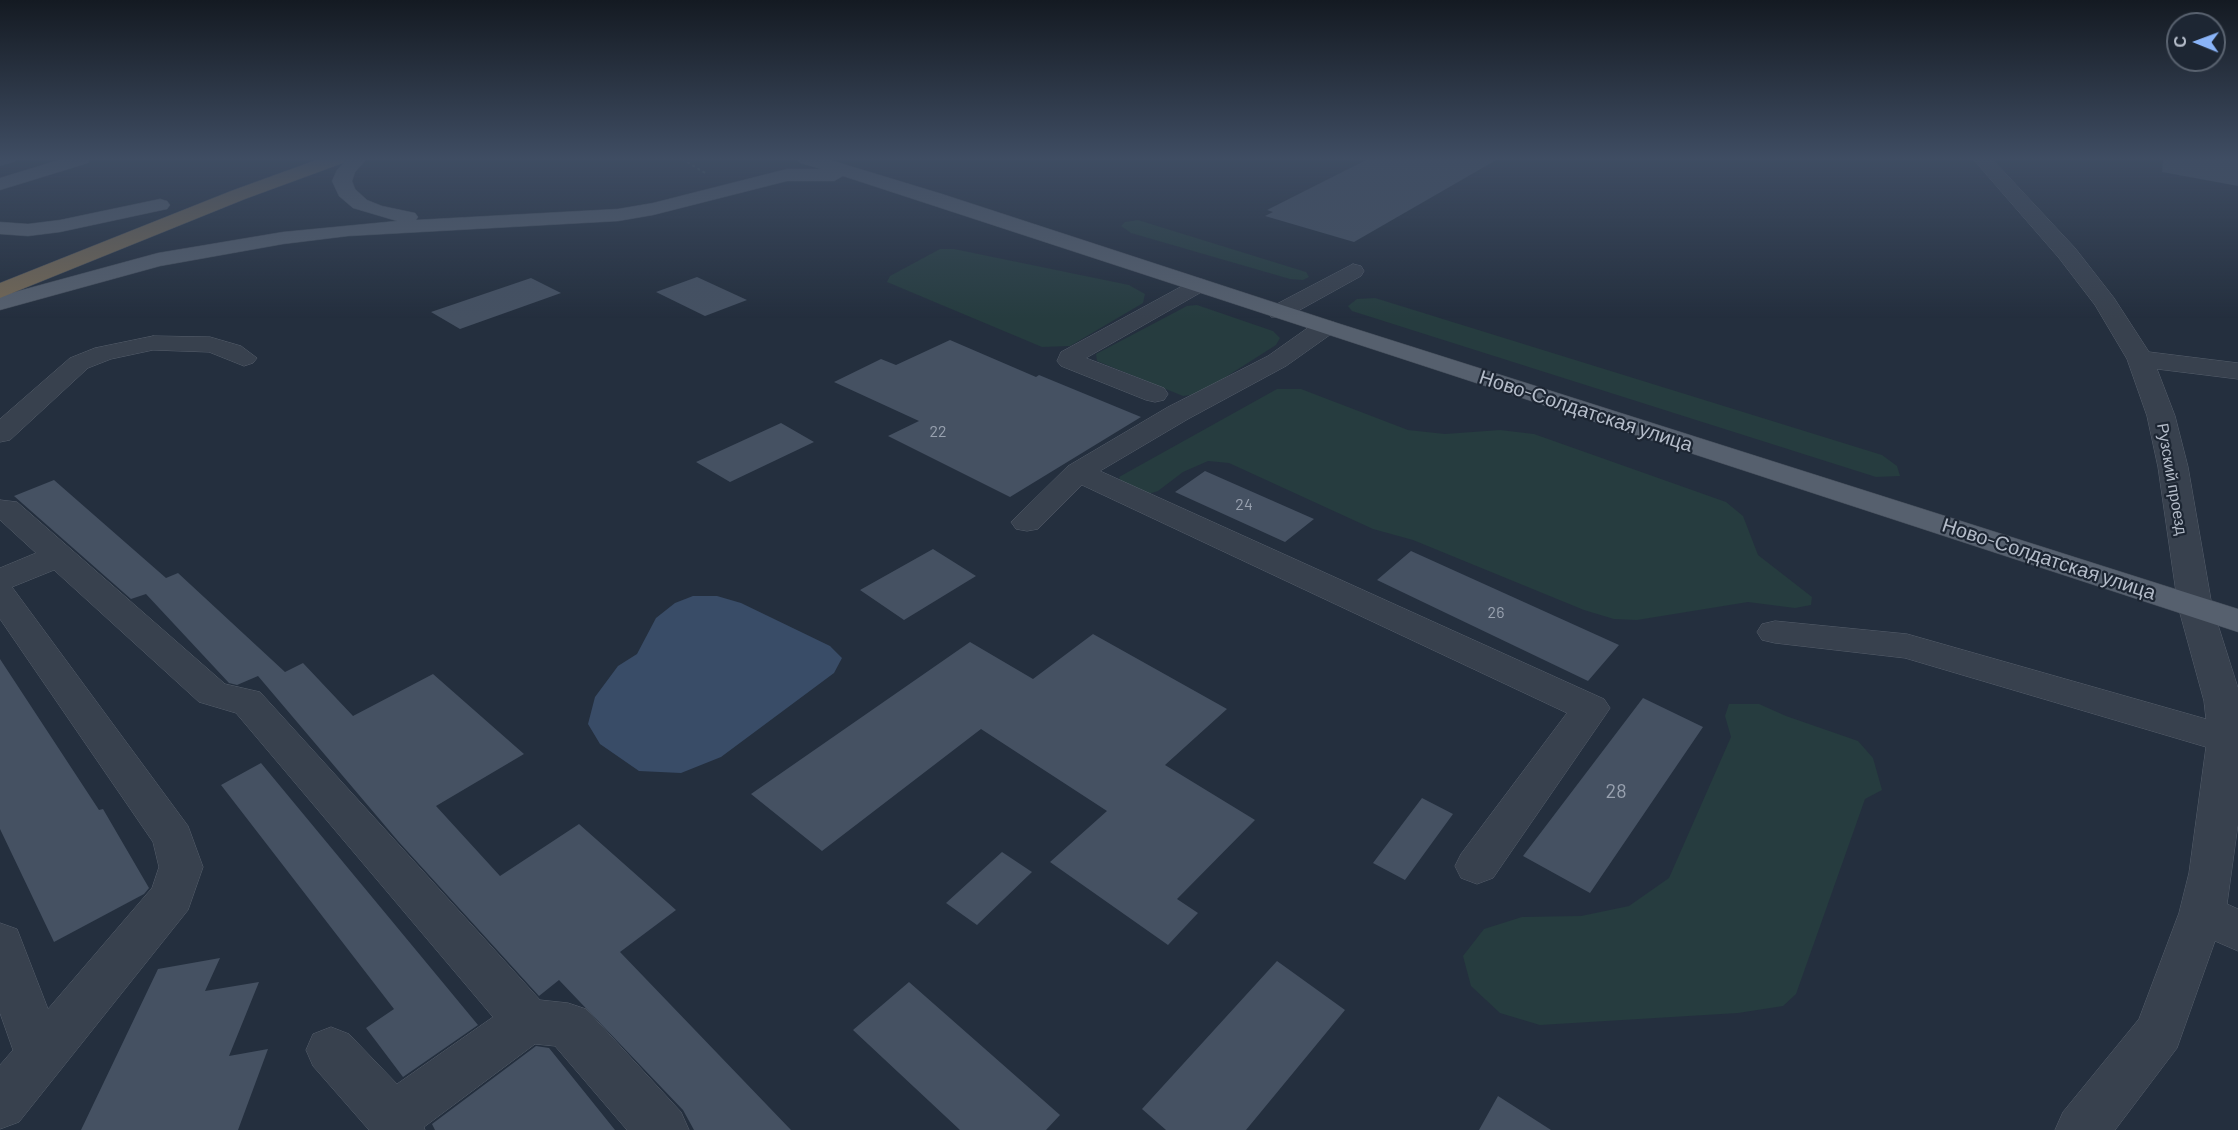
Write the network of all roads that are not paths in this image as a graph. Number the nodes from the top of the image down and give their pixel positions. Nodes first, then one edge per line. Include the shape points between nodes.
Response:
1 (128, 212) edge
2 (143, 212) edge
3 (197, 212) edge
4 (383, 212) edge
5 (637, 212) edge
6 (976, 212) edge
7 (2030, 212) edge
8 (481, 222) junction
9 (0, 228) edge
10 (0, 269) edge
11 (1353, 271) dead end
12 (1197, 285) junction
13 (0, 291) edge
14 (0, 303) edge
15 (1279, 312) junction
16 (1325, 327) junction
17 (244, 358) dead end
18 (2140, 359) junction
19 (2238, 372) edge
20 (1155, 394) dead end
21 (0, 434) edge
22 (1078, 472) junction
23 (0, 509) edge
24 (1027, 522) dead end
25 (58, 556) junction
26 (0, 580) edge
27 (0, 594) edge
28 (2195, 606) junction
29 (2238, 621) edge
30 (1775, 632) dead end
31 (2232, 740) edge
32 (1477, 866) dead end
33 (2220, 922) edge
34 (0, 943) edge
35 (527, 1021) junction
36 (331, 1050) dead end
37 (40, 1056) junction
38 (0, 1104) edge
39 (395, 1124) edge
40 (662, 1130) edge
41 (2082, 1130) edge

1 - 9 main road via 60,226
2 - 10 highway
3 - 13 highway
4 - 8 main road
5 - 8 main road
6 - 12 main road, Ново-Солдатская улица
7 - 18 street, Рузский проезд via 2106,303
8 - 14 main road via 348,230 229,246 158,260
11 - 15 street
12 - 15 main road, Ново-Солдатская улица
12 - 20 street via 1070,357 1070,361
15 - 16 main road, Ново-Солдатская улица
16 - 22 street via 1277,361
16 - 28 main road, Ново-Солдатская улица
17 - 21 street via 210,345 182,343 104,353 79,363
18 - 19 street
18 - 28 street, Рузский проезд via 2161,416
22 - 24 street
22 - 32 street via 1591,708
23 - 25 street via 6,509
25 - 26 street
25 - 35 street via 212,693 248,701
27 - 37 street via 173,838 181,867 172,897
28 - 29 main road, Ново-Солдатская улица
28 - 31 street, Рузский проезд
30 - 31 street via 1907,646
31 - 33 street, Рузский проезд via 2211,873
33 - 41 street, Рузский проезд via 2159,1032
34 - 37 street
35 - 39 street
35 - 40 street via 568,1025
36 - 39 street
37 - 38 street

